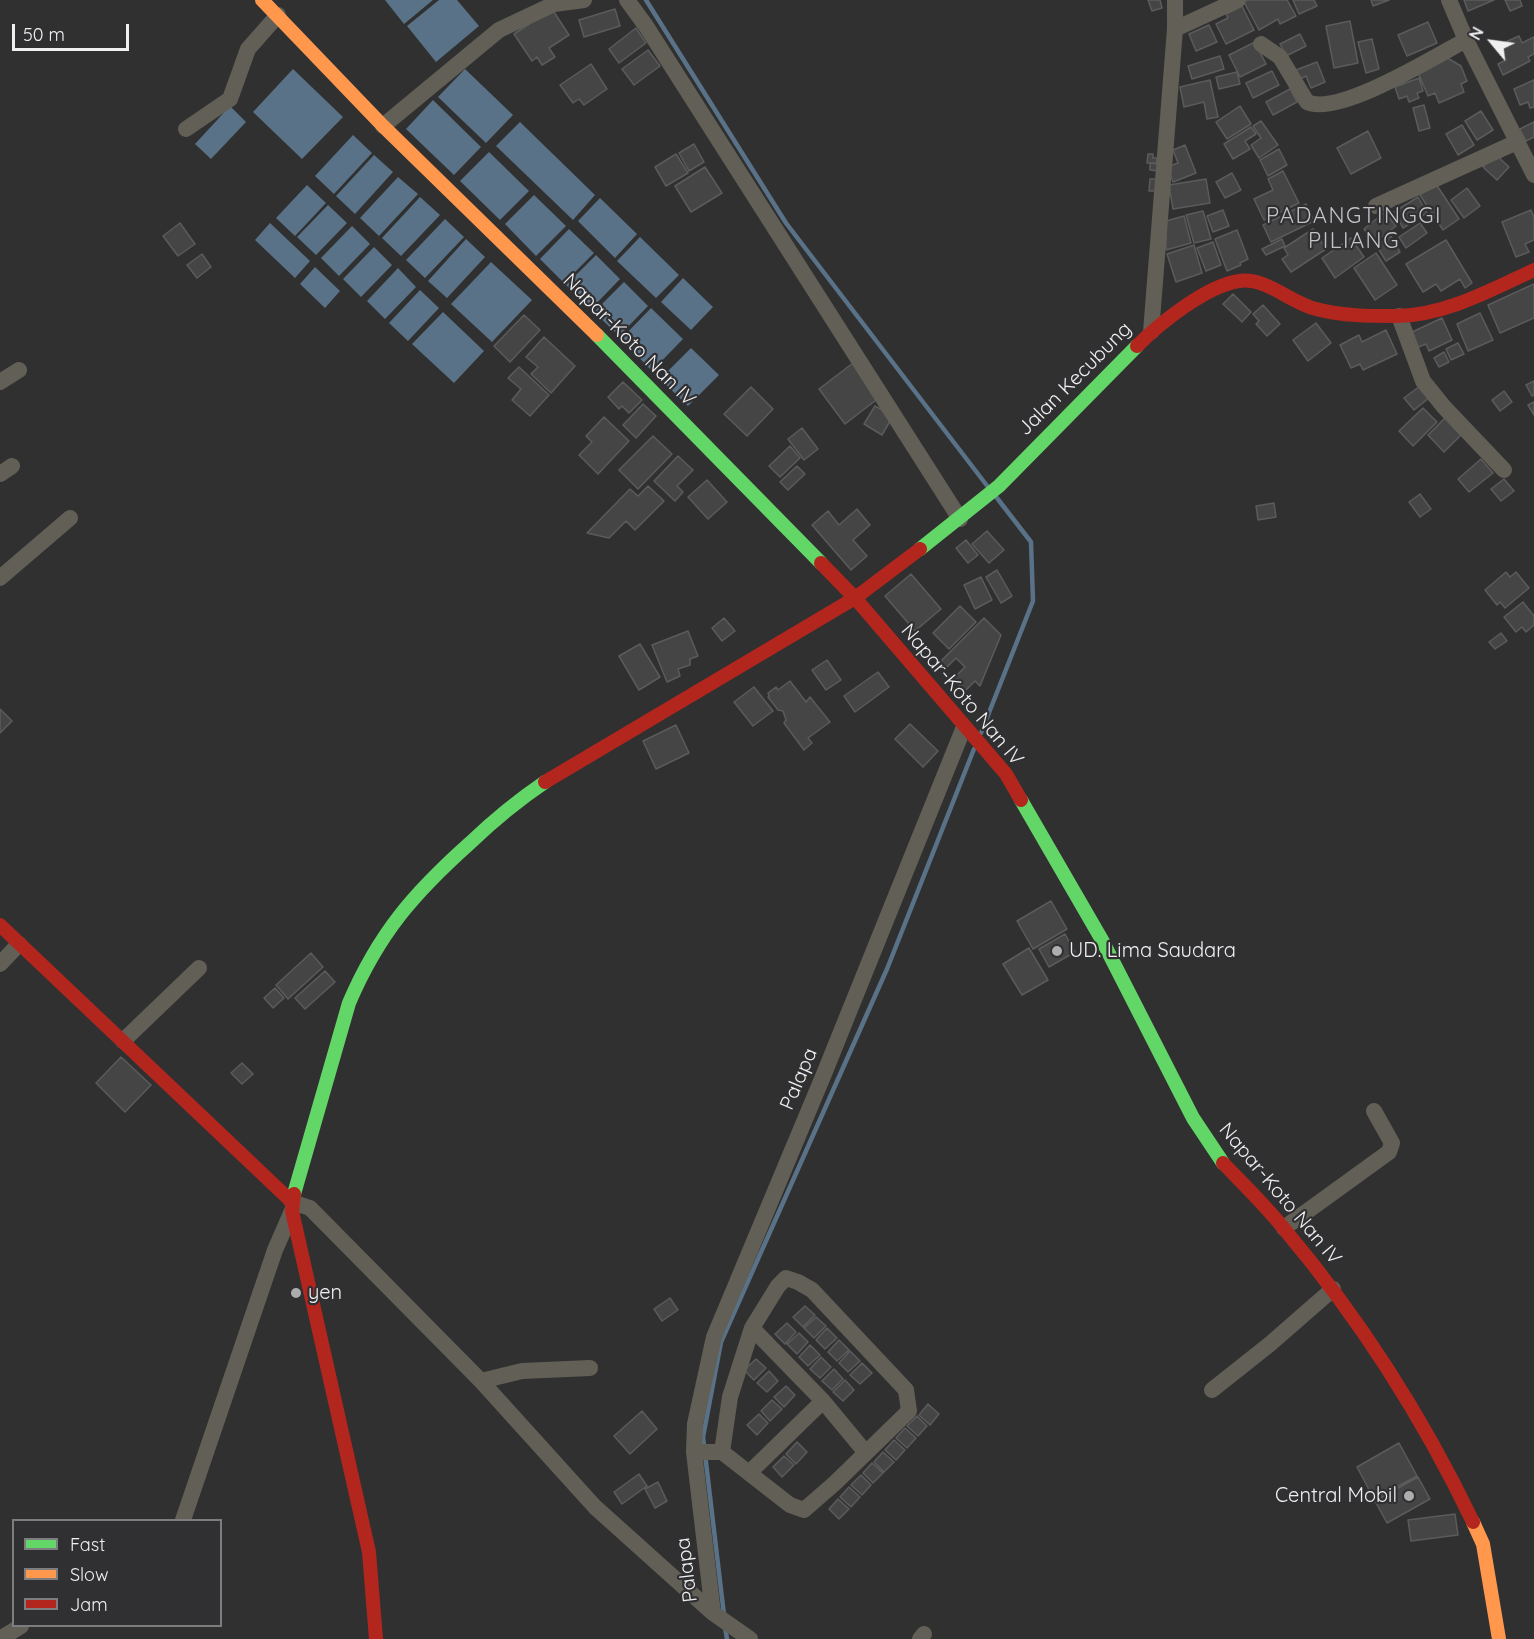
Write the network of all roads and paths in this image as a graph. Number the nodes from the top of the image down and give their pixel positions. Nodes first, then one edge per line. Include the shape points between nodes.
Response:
1 (262, 0) edge
2 (584, 0) edge
3 (627, 0) edge
4 (1175, 0) edge
5 (1238, 0) edge
6 (1449, 0) edge
7 (278, 15) junction
8 (1175, 29) junction
9 (1466, 40) junction
10 (1260, 44) dead end
11 (383, 126) junction
12 (186, 129) dead end
13 (1517, 142) junction
14 (1534, 175) edge
15 (1376, 206) dead end
16 (1534, 270) edge
17 (1399, 316) junction
18 (1151, 332) junction
19 (20, 370) dead end
20 (0, 382) edge
21 (1504, 470) dead end
22 (70, 518) dead end
23 (960, 519) junction
24 (0, 578) edge
25 (855, 598) junction
26 (965, 729) junction
27 (0, 925) edge
28 (19, 945) junction
29 (0, 964) edge
30 (199, 968) dead end
31 (123, 1041) junction
32 (1374, 1111) dead end
33 (292, 1207) junction
34 (1284, 1228) junction
35 (1333, 1289) junction
36 (752, 1328) junction
37 (590, 1368) dead end
38 (481, 1381) junction
39 (1212, 1390) dead end
40 (823, 1401) junction
41 (707, 1451) junction
42 (866, 1453) junction
43 (749, 1473) junction
44 (184, 1519) edge
45 (715, 1614) junction
46 (19, 1627) edge
47 (0, 1639) edge
48 (376, 1639) edge
49 (750, 1639) edge
50 (1500, 1639) edge

1 - 7 street, Napar-Koto Nan IV
2 - 11 street via 554,4 499,30
3 - 23 street
4 - 8 street, Jalan Kecubung
5 - 8 street
6 - 9 street
7 - 11 street, Napar-Koto Nan IV
7 - 12 street via 245,55 230,99
8 - 18 street, Jalan Kecubung
9 - 10 street via 1367,93 1318,104 1307,102 1280,57
9 - 13 street
11 - 25 street, Napar-Koto Nan IV via 648,386
13 - 14 street
13 - 15 street
16 - 17 street via 1432,312
17 - 18 street via 1314,309 1263,285 1241,281 1209,291
17 - 21 street via 1423,381
18 - 23 street, Jalan Kecubung via 999,486
19 - 20 street
22 - 24 street
23 - 25 street, Jalan Kecubung
25 - 26 street, Napar-Koto Nan IV
25 - 33 street, Jalan Kecubung via 566,768 512,804 437,872 381,940 349,1003
26 - 34 street, Napar-Koto Nan IV via 1006,774 1096,931 1193,1118 1218,1157
26 - 41 street, Palapa via 714,1337 695,1424
27 - 28 street
28 - 29 street
28 - 31 street
30 - 31 street
31 - 33 street
32 - 34 street via 1392,1143 1389,1152
33 - 38 street via 310,1208
33 - 44 street
33 - 48 street via 369,1552
34 - 35 street, Napar-Koto Nan IV
35 - 39 street
35 - 50 street, Napar-Koto Nan IV via 1416,1413 1451,1476 1483,1544
36 - 40 street
36 - 41 street via 730,1397
36 - 42 street via 777,1286 786,1278 798,1282 812,1290 906,1390 909,1411
37 - 38 street via 522,1371
38 - 45 street via 596,1507
40 - 42 street
40 - 43 street
41 - 43 street
41 - 45 street, Palapa
42 - 43 street via 804,1510 790,1505
45 - 49 street
46 - 47 street

